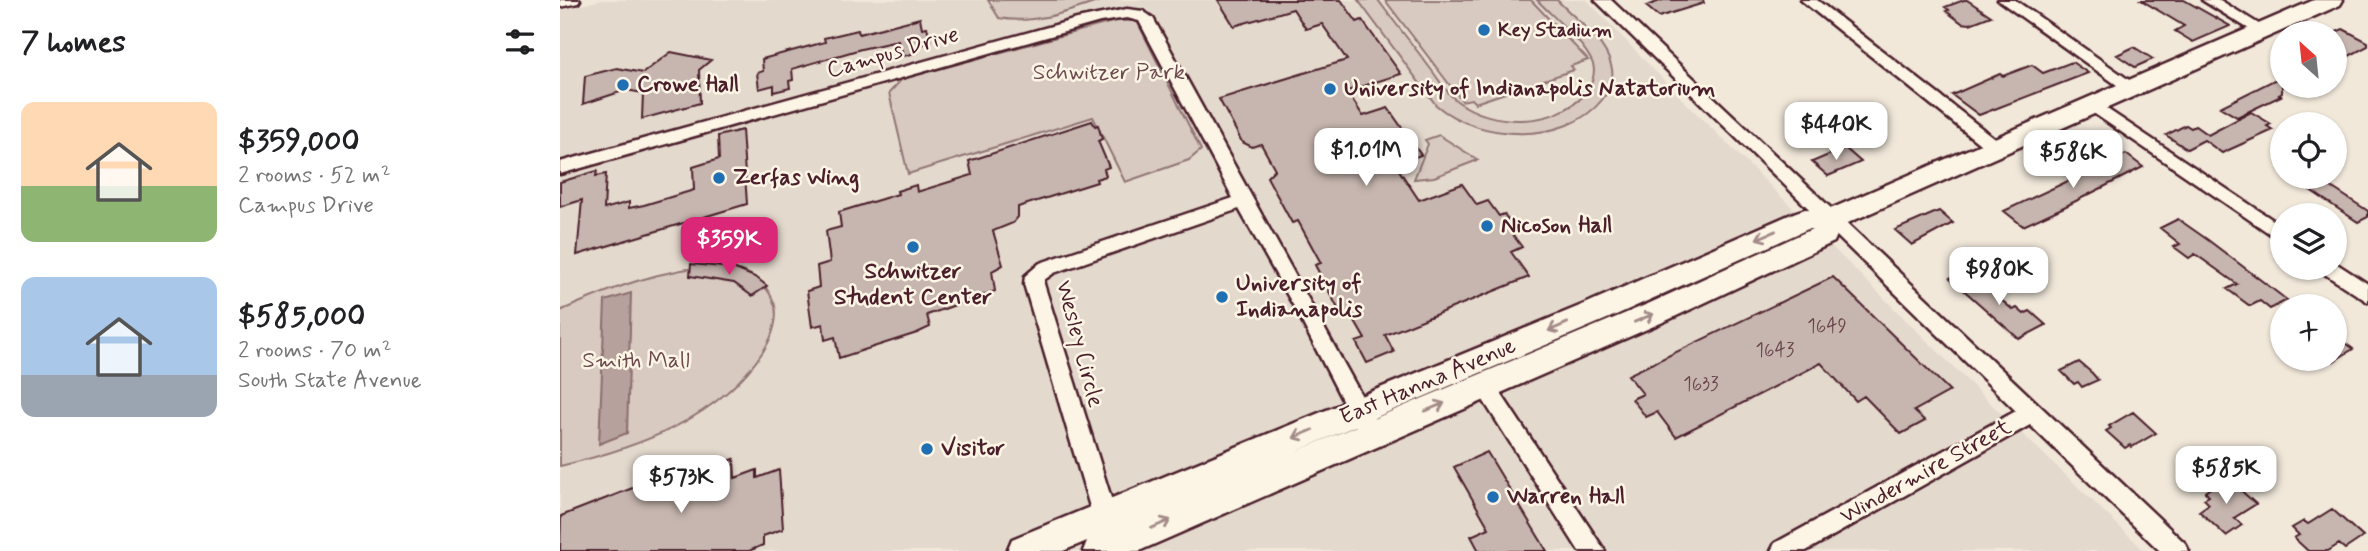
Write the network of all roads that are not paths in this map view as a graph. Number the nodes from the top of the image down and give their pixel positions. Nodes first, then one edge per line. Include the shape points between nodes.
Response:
1 (573, 0) edge
2 (1602, 0) edge
3 (1808, 0) edge
4 (2005, 0) edge
5 (2210, 0) edge
6 (2332, 0) edge
7 (560, 3) edge
8 (2262, 31) junction
9 (2134, 89) junction
10 (2095, 106) junction
11 (1996, 148) junction
12 (560, 169) edge
13 (1243, 201) junction
14 (1831, 220) junction
15 (2270, 227) edge
16 (2347, 280) edge
17 (2368, 294) edge
18 (1485, 386) junction
19 (2032, 413) junction
20 (1365, 422) junction
21 (1105, 517) junction
22 (1024, 551) edge
23 (1100, 551) edge
24 (1593, 551) edge
25 (1783, 551) edge
26 (2177, 551) edge

1 - 7 street
2 - 14 street
3 - 11 street
4 - 9 street
5 - 8 street
6 - 8 main road, East Hanna Avenue
8 - 9 main road, East Hanna Avenue
9 - 10 main road, East Hanna Avenue
10 - 11 main road, East Hanna Avenue
10 - 15 street
11 - 14 main road, East Hanna Avenue
12 - 13 street, Campus Drive via 1133,12 1145,18
13 - 20 street, Campus Drive
13 - 21 street, Wesley Circle via 1035,276
18 -> 14 main road, East Hanna Avenue via 1824,235
14 - 19 street
14 -> 20 main road, East Hanna Avenue via 1805,219 1597,311
16 - 17 street
20 -> 18 main road, East Hanna Avenue
18 - 24 street
19 - 25 street, Windermire Street
19 - 26 street
20 -> 21 main road, East Hanna Avenue
23 -> 20 main road, East Hanna Avenue
21 - 22 main road, East Hanna Avenue

